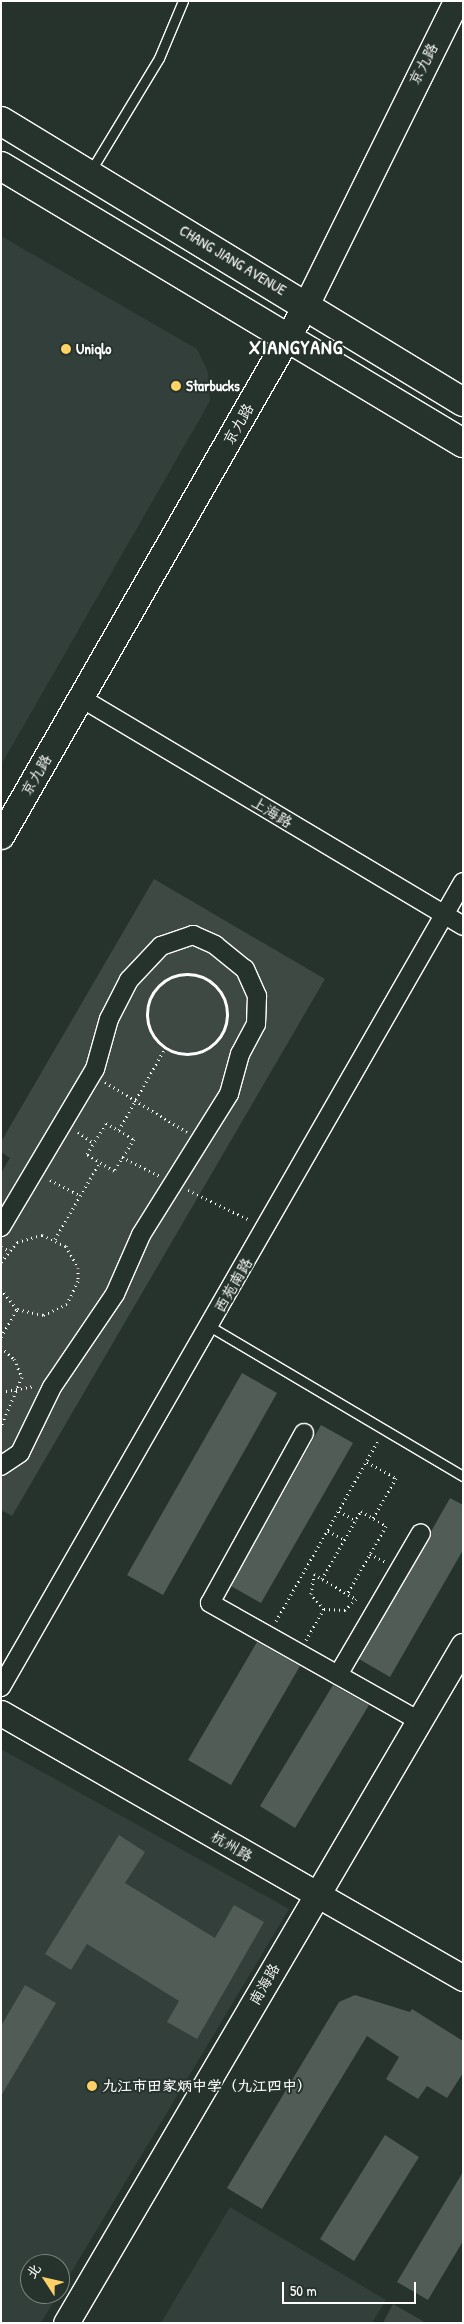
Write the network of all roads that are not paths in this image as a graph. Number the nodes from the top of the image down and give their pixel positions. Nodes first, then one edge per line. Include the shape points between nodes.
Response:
1 (183, 1) edge
2 (456, 1) edge
3 (1, 121) edge
4 (1, 166) edge
5 (89, 174) junction
6 (306, 305) junction
7 (288, 337) junction
8 (463, 402) edge
9 (463, 443) edge
10 (81, 698) junction
11 (1, 836) edge
12 (463, 882) edge
13 (445, 915) junction
14 (463, 926) edge
15 (1, 1227) edge
16 (209, 1326) junction
17 (304, 1433) dead end
18 (1, 1466) edge
19 (463, 1476) edge
20 (421, 1534) dead end
21 (463, 1646) edge
22 (338, 1675) junction
23 (1, 1686) edge
24 (1, 1713) edge
25 (418, 1721) junction
26 (317, 1895) junction
27 (463, 1978) edge
28 (66, 2323) edge

1 - 5 lane via 159,58
2 - 6 main road, 京九路
3 - 5 main road, CHANG JIANG AVENUE
4 - 7 main road
5 - 6 main road, CHANG JIANG AVENUE
6 - 7 main road, 京九路
6 - 8 main road, CHANG JIANG AVENUE
7 - 9 main road
7 - 10 main road, 京九路
10 - 11 main road, 京九路
10 - 13 street, 上海路
12 - 13 street, 西苑南路
13 - 14 street, 上海路
13 - 16 street, 西苑南路
15 - 18 street via 92,1074 109,1019 129,980 161,946 192,935 215,945 245,969 257,996 256,1024 240,1054 229,1094 141,1235 115,1294 52,1387 20,1453
16 - 19 lane
16 - 23 street, 西苑南路
17 - 22 street via 210,1602
20 - 22 street
21 - 25 main road, 南海路
22 - 25 street
24 - 26 main road, 杭州路
25 - 26 main road, 南海路
26 - 27 main road, 杭州路
26 - 28 main road, 南海路

